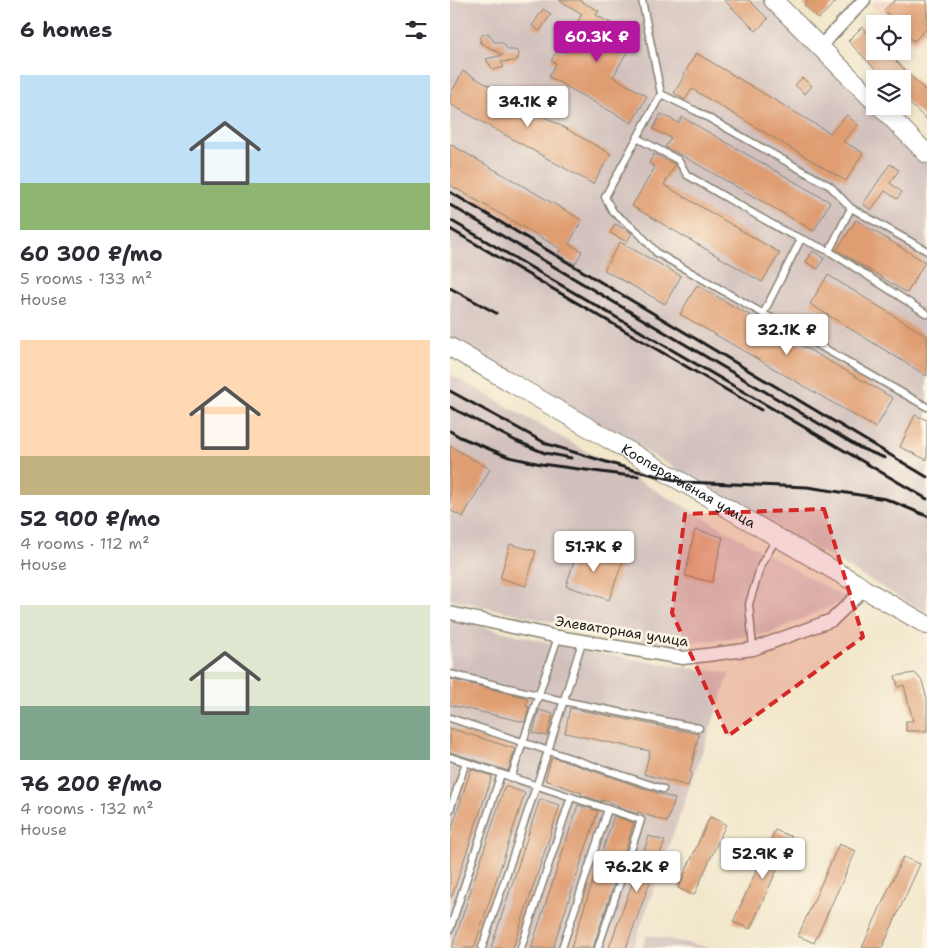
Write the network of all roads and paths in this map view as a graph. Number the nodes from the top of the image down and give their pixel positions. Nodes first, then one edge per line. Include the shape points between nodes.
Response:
1 (642, 0) edge
2 (864, 0) edge
3 (777, 1) edge
4 (820, 47) junction
5 (866, 93) edge
6 (661, 94) junction
7 (889, 115) edge
8 (637, 138) junction
9 (927, 154) edge
10 (851, 208) junction
11 (801, 239) junction
12 (829, 251) junction
13 (927, 251) edge
14 (763, 314) junction
15 (927, 314) edge
16 (450, 347) edge
17 (927, 407) edge
18 (778, 537) junction
19 (864, 589) junction
20 (450, 613) edge
21 (927, 625) edge
22 (558, 637) junction
23 (582, 642) junction
24 (752, 650) junction
25 (450, 674) edge
26 (539, 695) junction
27 (564, 701) junction
28 (450, 718) edge
29 (699, 728) dead end
30 (523, 742) junction
31 (548, 751) junction
32 (450, 757) edge
33 (466, 762) junction
34 (501, 774) junction
35 (511, 778) junction
36 (536, 785) junction
37 (663, 789) dead end
38 (571, 797) junction
39 (608, 809) junction
40 (450, 810) edge
41 (450, 929) edge
42 (482, 948) edge
43 (521, 948) edge
44 (562, 948) edge
45 (598, 948) edge

1 - 6 lane
2 - 4 street
3 - 4 main road
4 - 5 main road
6 - 8 lane
6 - 10 lane via 830,186
7 - 9 main road
8 - 11 lane via 678,160 687,175
8 - 14 lane via 605,196 613,212 657,253
10 - 12 lane
10 - 13 lane
11 - 12 lane
11 - 14 lane
12 - 15 lane
14 - 17 lane
16 - 18 main road, Кооперативная улица
18 - 19 main road, Кооперативная улица
18 - 24 lane via 761,565 749,604
19 - 21 main road, Кооперативная улица
19 - 24 street, Элеваторная улица via 832,620
20 - 22 street, Элеваторная улица
22 - 23 street, Элеваторная улица
22 - 26 lane
23 - 24 street, Элеваторная улица via 683,658
23 - 27 lane
25 - 26 lane
26 - 27 lane
26 - 30 lane
27 - 29 lane
27 - 31 lane
28 - 30 lane
30 - 31 lane
30 - 35 lane
31 - 36 lane
31 - 37 lane
32 - 33 lane
33 - 34 lane
33 - 40 lane
34 - 35 lane
34 - 41 lane
35 - 36 lane
36 - 38 lane
36 - 42 lane
38 - 39 lane
38 - 43 lane
39 - 44 lane
39 - 45 lane via 641,820

